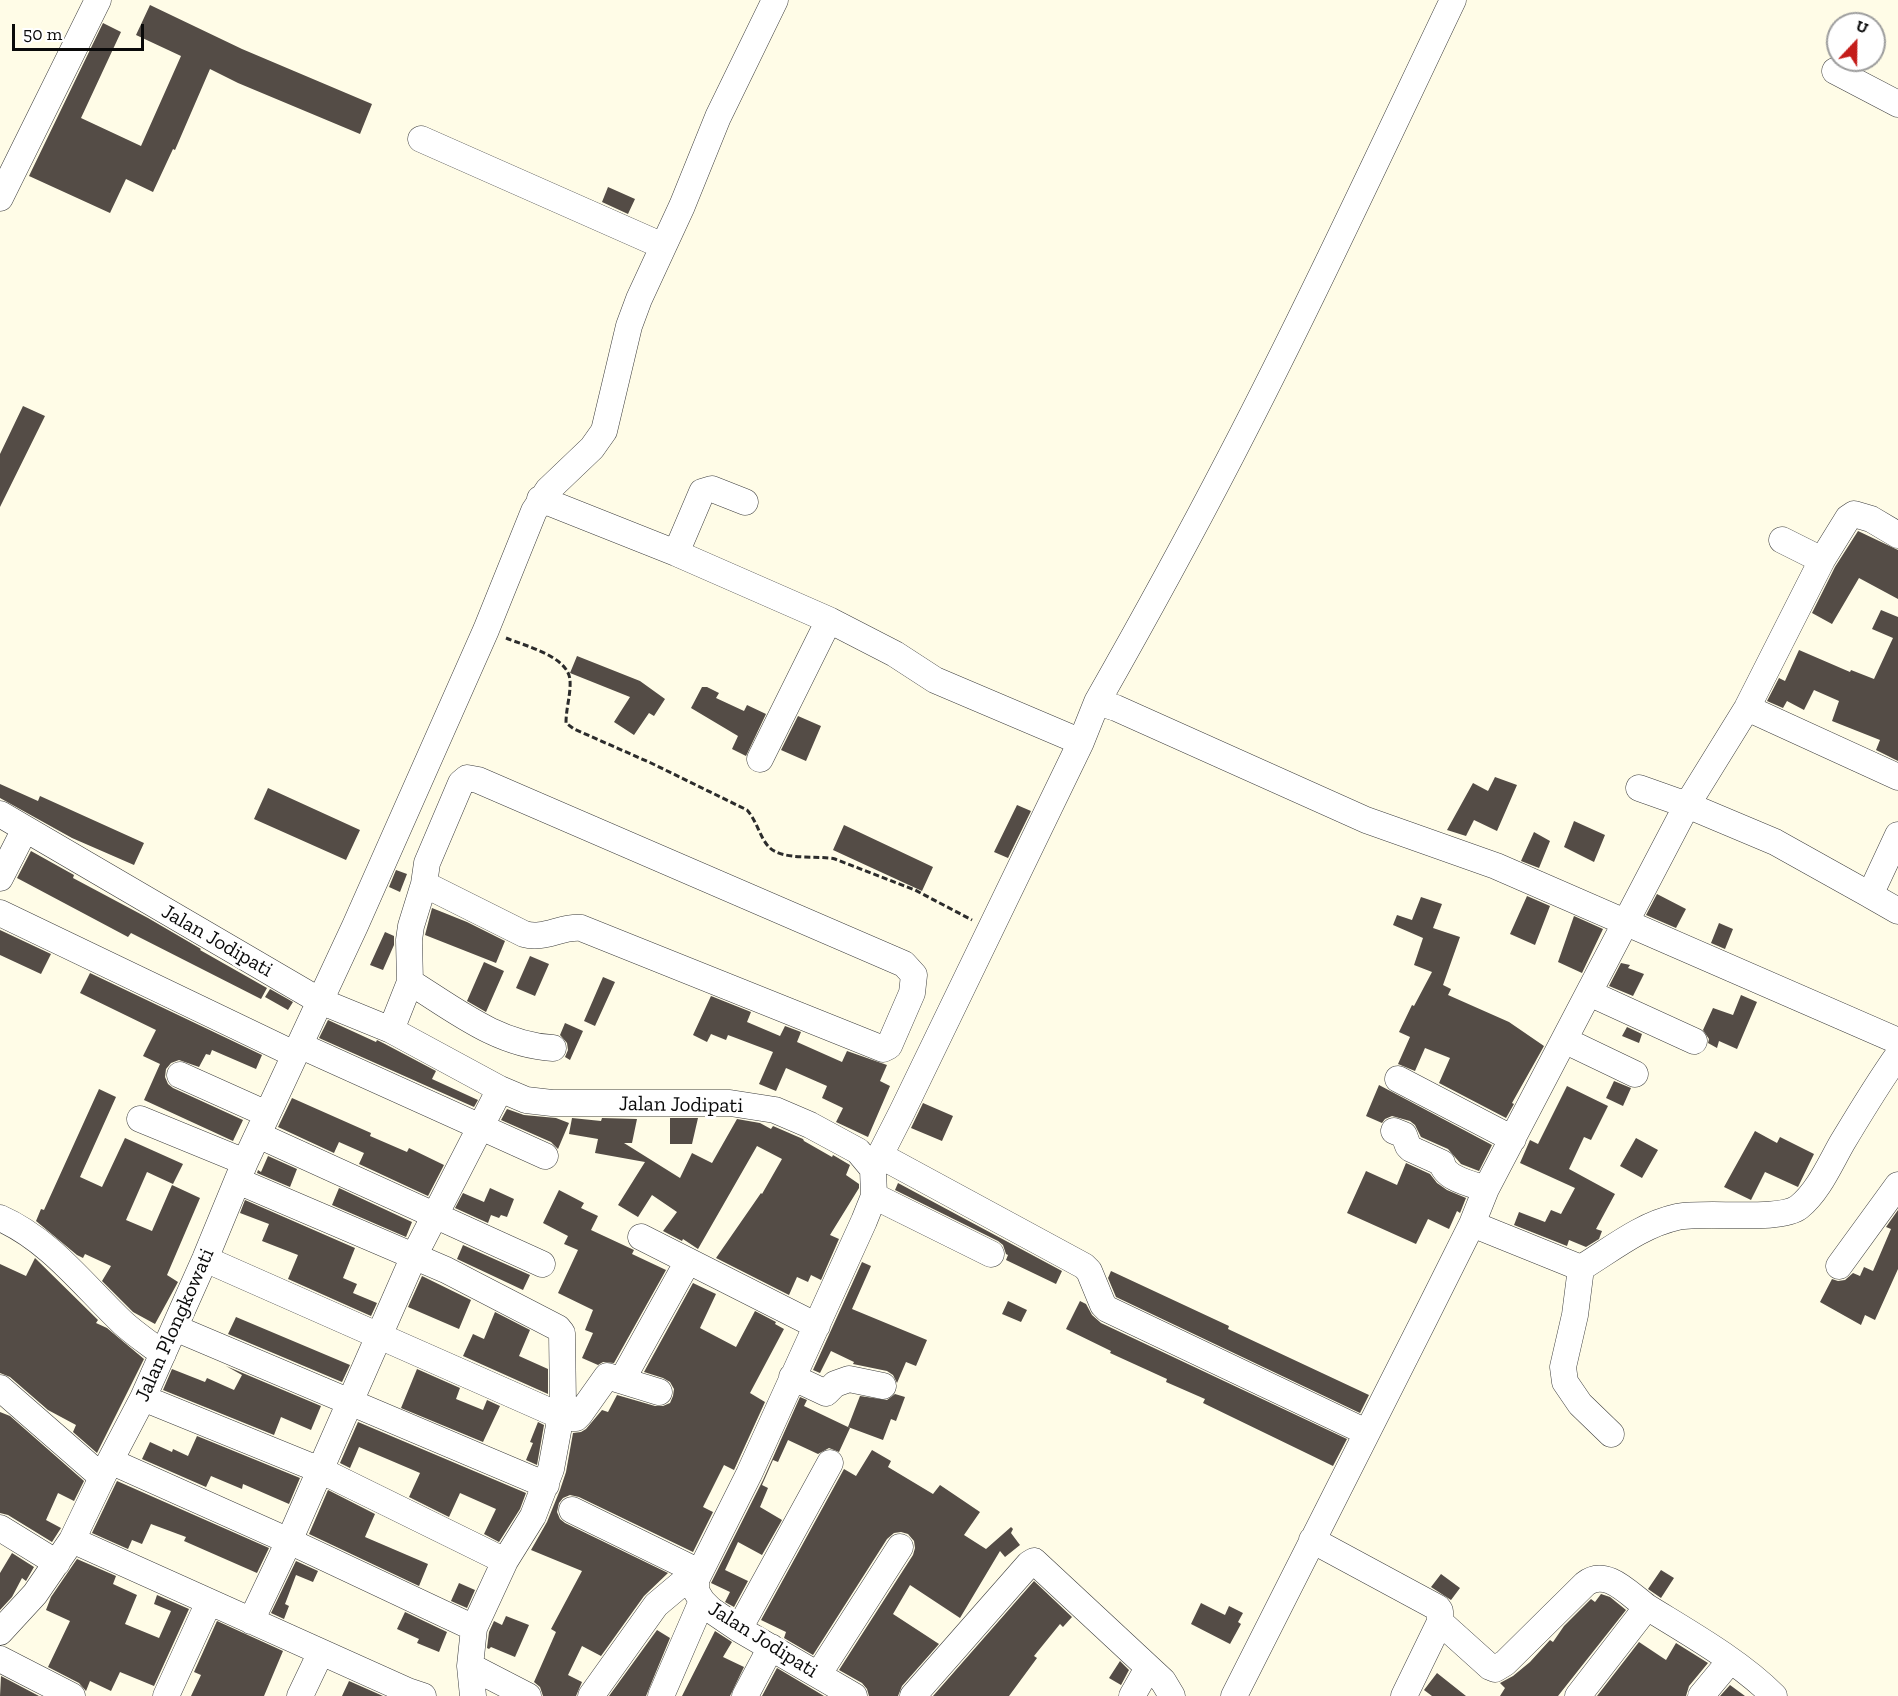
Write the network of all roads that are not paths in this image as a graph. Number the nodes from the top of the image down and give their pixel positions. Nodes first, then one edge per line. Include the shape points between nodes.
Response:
1 (98, 0) edge
2 (775, 0) edge
3 (1453, 0) edge
4 (1835, 72) dead end
5 (1898, 104) edge
6 (420, 139) dead end
7 (0, 198) edge
8 (663, 246) junction
9 (540, 499) junction
10 (745, 502) dead end
11 (1898, 535) edge
12 (1782, 540) dead end
13 (676, 553) junction
14 (1822, 560) junction
15 (829, 620) junction
16 (1097, 702) junction
17 (1747, 708) junction
18 (1081, 742) junction
19 (760, 759) dead end
20 (1898, 777) edge
21 (1639, 788) dead end
22 (1687, 805) junction
23 (0, 814) edge
24 (25, 829) junction
25 (1898, 835) edge
26 (0, 878) edge
27 (424, 884) junction
28 (1870, 895) junction
29 (1898, 911) edge
30 (0, 913) edge
31 (1626, 924) junction
32 (410, 982) junction
33 (1589, 993) junction
34 (320, 1001) junction
35 (391, 1030) junction
36 (1564, 1040) junction
37 (1694, 1041) dead end
38 (1898, 1041) edge
39 (553, 1048) dead end
40 (296, 1049) junction
41 (1898, 1054) edge
42 (1635, 1074) dead end
43 (180, 1075) dead end
44 (1398, 1079) dead end
45 (500, 1089) junction
46 (140, 1119) dead end
47 (262, 1125) junction
48 (481, 1127) junction
49 (1395, 1131) dead end
50 (1513, 1139) junction
51 (545, 1156) dead end
52 (877, 1162) junction
53 (241, 1172) junction
54 (1486, 1189) junction
55 (1896, 1191) edge
56 (874, 1196) junction
57 (435, 1214) junction
58 (0, 1218) edge
59 (1472, 1224) junction
60 (641, 1237) dead end
61 (991, 1254) dead end
62 (414, 1256) junction
63 (206, 1259) junction
64 (688, 1261) junction
65 (542, 1264) dead end
66 (1839, 1266) dead end
67 (1581, 1269) junction
68 (817, 1326) junction
69 (175, 1328) junction
70 (380, 1335) junction
71 (163, 1354) junction
72 (792, 1377) junction
73 (622, 1380) junction
74 (883, 1386) dead end
75 (0, 1388) edge
76 (659, 1392) dead end
77 (143, 1398) junction
78 (350, 1403) junction
79 (565, 1418) junction
80 (1366, 1432) junction
81 (1611, 1434) dead end
82 (830, 1463) dead end
83 (106, 1469) junction
84 (320, 1470) junction
85 (546, 1485) junction
86 (572, 1510) dead end
87 (0, 1528) edge
88 (72, 1540) junction
89 (1312, 1540) junction
90 (290, 1541) junction
91 (900, 1547) dead end
92 (505, 1561) junction
93 (57, 1563) junction
94 (699, 1584) junction
95 (209, 1602) junction
96 (1647, 1607) junction
97 (5, 1618) edge
98 (251, 1621) junction
99 (1440, 1622) junction
100 (474, 1628) junction
101 (739, 1629) junction
102 (771, 1647) junction
103 (321, 1652) junction
104 (0, 1659) edge
105 (1730, 1661) junction
106 (470, 1666) junction
107 (1148, 1668) junction
108 (818, 1675) junction
109 (1406, 1695) edge
110 (72, 1696) edge
111 (166, 1696) edge
112 (300, 1696) edge
113 (423, 1696) edge
114 (473, 1696) edge
115 (528, 1696) edge
116 (591, 1696) edge
117 (662, 1696) edge
118 (745, 1696) edge
119 (854, 1696) edge
120 (914, 1696) edge
121 (1132, 1696) edge
122 (1172, 1696) edge
123 (1234, 1696) edge
124 (1578, 1696) edge
125 (1701, 1696) edge
126 (1774, 1696) edge

1 - 7 street
2 - 8 street via 718,117
3 - 16 street via 1232,454
4 - 5 street
6 - 8 street
8 - 9 street via 629,326 604,431
9 - 13 street
9 - 34 street, Jalan Plongkowati via 486,630
10 - 13 street via 712,489 702,492
11 - 14 street via 1854,514
12 - 14 street
13 - 15 street
14 - 17 street
15 - 18 street via 935,680
15 - 19 street
16 - 18 street
16 - 31 street via 1366,820 1496,866
17 - 20 street
17 - 22 street
18 - 52 street
21 - 22 street
22 - 28 street via 1774,842
22 - 31 street
23 - 24 street, Jalan Jodipati
24 - 26 street
24 - 34 street, Jalan Jodipati
25 - 28 street
27 - 27 street via 427,863 461,783 472,778 903,964 914,975 914,987 889,1046 883,1049 581,928 532,937
27 - 32 street via 409,940
28 - 29 street
30 - 40 street
31 - 33 street
31 - 38 street
32 - 35 street
32 - 39 street via 496,1035
33 - 36 street
33 - 37 street
34 - 35 street, Jalan Jodipati
34 - 40 street, Jalan Plongkowati
35 - 45 street, Jalan Jodipati
36 - 42 street
36 - 50 street
40 - 47 street, Jalan Plongkowati
40 - 48 street
41 - 67 street via 1818,1184 1798,1208 1760,1215 1679,1216 1649,1225
43 - 47 street
44 - 50 street
45 - 48 street
45 - 52 street, Jalan Jodipati via 526,1100 552,1103 730,1103 775,1110
46 - 53 street
47 - 53 street, Jalan Plongkowati
47 - 57 street
48 - 51 street
48 - 57 street
49 - 54 street via 1406,1137 1411,1149 1442,1163 1445,1172
50 - 54 street
52 - 56 street, Jalan Jodipati
52 - 80 street via 1084,1266 1107,1309
53 - 62 street
53 - 63 street, Jalan Plongkowati
54 - 59 street
55 - 66 street
56 - 61 street
56 - 68 street, Jalan Jodipati
57 - 62 street
57 - 65 street
58 - 71 street via 39,1241 124,1324
59 - 67 street
59 - 80 street
60 - 64 street
62 - 70 street
62 - 79 street via 561,1330
63 - 69 street, Jalan Plongkowati
63 - 70 street
64 - 68 street
64 - 73 street
67 - 81 street via 1563,1367 1565,1382 1580,1404
68 - 72 street, Jalan Jodipati
69 - 71 street, Jalan Plongkowati
69 - 78 street
70 - 78 street
70 - 79 street
71 - 77 street, Jalan Plongkowati
72 - 74 street via 821,1391 849,1379
72 - 94 street, Jalan Jodipati
73 - 76 street
73 - 79 street via 606,1376 580,1414
75 - 83 street
77 - 83 street, Jalan Plongkowati
77 - 84 street
78 - 84 street
78 - 85 street
79 - 85 street
80 - 89 street
82 - 101 street
83 - 88 street, Jalan Plongkowati
83 - 90 street
84 - 90 street
84 - 92 street
85 - 92 street via 533,1516
86 - 94 street
87 - 93 street
88 - 93 street, Jalan Plongkowati
88 - 95 street
89 - 99 street via 1438,1608 1442,1614
89 - 123 street
90 - 98 street
90 - 100 street
91 - 108 street
92 - 100 street
93 - 97 street, Jalan Plongkowati via 35,1594
94 - 101 street, Jalan Jodipati
94 - 116 street via 681,1584 656,1605
94 - 117 street
95 - 98 street
95 - 111 street
96 - 99 street via 1605,1578 1594,1578 1495,1669
96 - 105 street
96 - 124 street
98 - 103 street
99 - 109 street
100 - 106 street
101 - 102 street, Jalan Jodipati
102 - 108 street, Jalan Jodipati
102 - 118 street
103 - 112 street
103 - 113 street
104 - 110 street
105 - 125 street
105 - 126 street
106 - 114 street
106 - 115 street
107 - 120 street via 1034,1562
107 - 121 street
107 - 122 street
108 - 119 street, Jalan Jodipati

